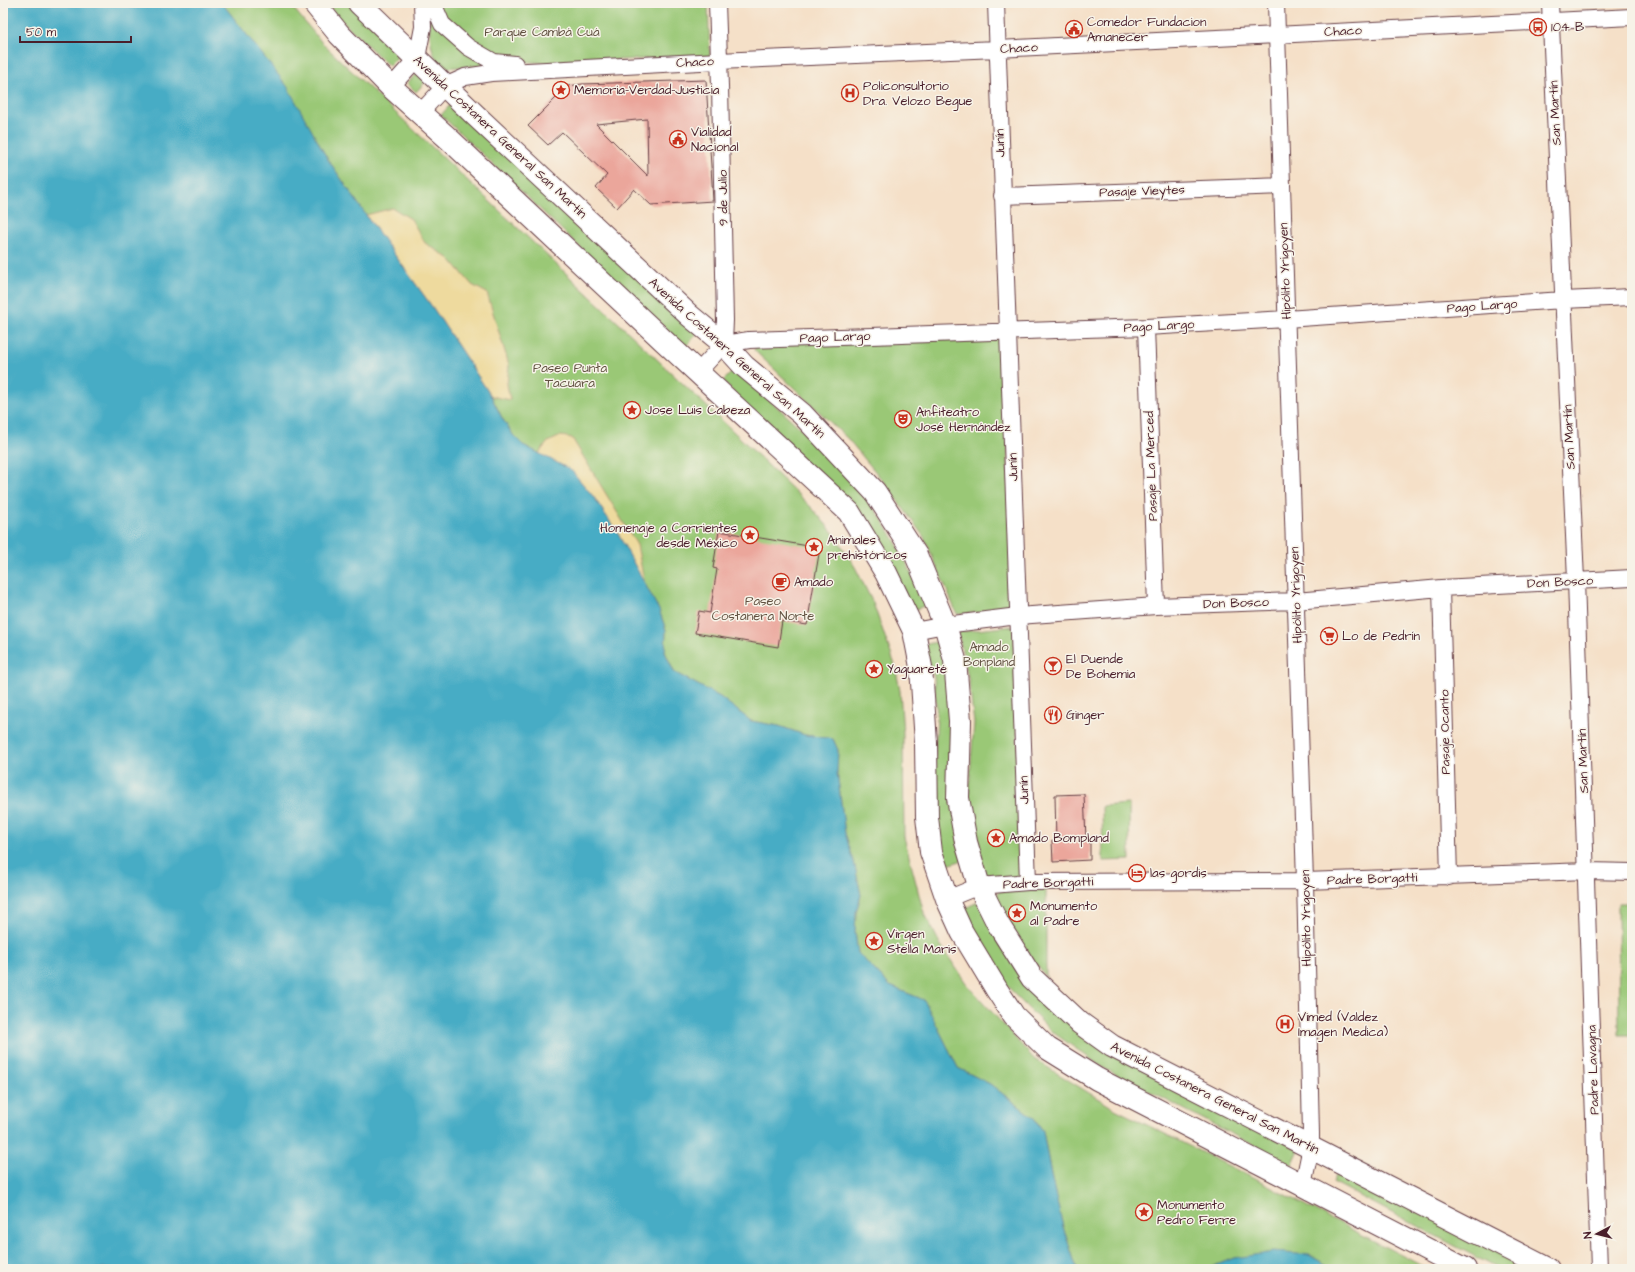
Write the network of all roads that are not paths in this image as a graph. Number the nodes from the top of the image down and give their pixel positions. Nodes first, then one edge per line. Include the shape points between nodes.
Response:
1 (314, 3) edge
2 (359, 3) edge
3 (422, 3) edge
4 (433, 3) edge
5 (717, 3) edge
6 (996, 3) edge
7 (1276, 3) edge
8 (1550, 3) edge
9 (1632, 17) edge
10 (1551, 21) junction
11 (1278, 34) junction
12 (997, 49) junction
13 (417, 58) junction
14 (719, 61) junction
15 (549, 69) junction
16 (445, 86) junction
17 (391, 87) junction
18 (420, 113) junction
19 (1282, 186) junction
20 (1002, 196) junction
21 (1632, 298) edge
22 (1563, 300) junction
23 (1286, 319) junction
24 (1146, 327) junction
25 (1008, 331) junction
26 (724, 344) junction
27 (698, 372) junction
28 (1632, 578) edge
29 (1576, 580) junction
30 (1441, 588) junction
31 (1296, 600) junction
32 (1156, 606) junction
33 (1018, 616) junction
34 (945, 625) junction
35 (914, 631) junction
36 (1587, 871) junction
37 (1632, 872) edge
38 (1448, 877) junction
39 (1028, 882) junction
40 (1305, 882) junction
41 (979, 886) junction
42 (946, 899) junction
43 (1311, 1147) junction
44 (1303, 1185) junction
45 (1464, 1269) edge
46 (1548, 1269) edge
47 (1599, 1269) edge

1 - 17 main road via 338,34
2 - 13 main road, Avenida Costanera General San Martín
3 - 13 street via 423,27
4 - 15 street via 442,24 468,47 494,62
5 - 14 street, 9 de Julio
6 - 12 street, Junín
7 - 11 street, Hipólito Yrigoyen
8 - 10 street, San Martín
9 - 10 street, Chaco
10 - 11 street, Chaco
10 - 22 street, San Martín
11 - 12 street, Chaco
11 - 19 street, Hipólito Yrigoyen
12 - 14 street, Chaco
12 - 20 street, Junín
13 - 16 main road, Avenida Costanera General San Martín
13 - 17 street
14 - 15 street, Chaco
14 - 26 street, 9 de Julio
15 - 16 street, Chaco via 465,77
16 - 18 street, Chaco
16 - 26 main road, Avenida Costanera General San Martín via 690,316
17 - 18 main road
18 - 27 main road
19 - 20 street, Pasaje Vieytes
19 - 23 street, Hipólito Yrigoyen
20 - 25 street, Junín
21 - 22 street, Pago Largo
22 - 23 street, Pago Largo
22 - 29 street, San Martín
23 - 24 street, Pago Largo
23 - 31 street, Hipólito Yrigoyen
24 - 25 street, Pago Largo
24 - 32 street, Pasaje La Merced
25 - 26 street, Pago Largo via 749,340
25 - 33 street, Junín
26 - 27 street
26 - 34 main road, Avenida Costanera General San Martín via 744,366 802,414 875,492 916,555
27 - 35 main road via 850,512 886,573
28 - 29 street, Don Bosco
29 - 30 street, Don Bosco
29 - 36 street, San Martín
30 - 31 street, Don Bosco
30 - 38 street, Pasaje Ocanto
31 - 32 street, Don Bosco
31 - 40 street, Hipólito Yrigoyen
32 - 33 street, Don Bosco
33 - 34 street, Don Bosco
33 - 39 street, Junín
34 - 35 street, Don Bosco
34 - 41 main road, Avenida Costanera General San Martín via 955,660 958,686 958,798 966,842
35 - 42 main road via 921,668 927,816 931,852
36 - 37 street, Padre Borgatti
36 - 38 street, Padre Borgatti
36 - 47 street, Padre Lavagna
38 - 40 street, Padre Borgatti
39 - 40 street, Padre Borgatti
39 - 41 street, Padre Borgatti
40 - 43 street, Hipólito Yrigoyen
41 - 42 street, Padre Borgatti
41 - 43 main road, Avenida Costanera General San Martín via 998,924 1032,978 1080,1023 1112,1046
42 - 44 main road via 962,932 1001,997 1014,1016 1047,1048 1097,1079
43 - 44 street, Hipólito Yrigoyen
43 - 46 main road, Avenida Costanera General San Martín
44 - 45 main road

